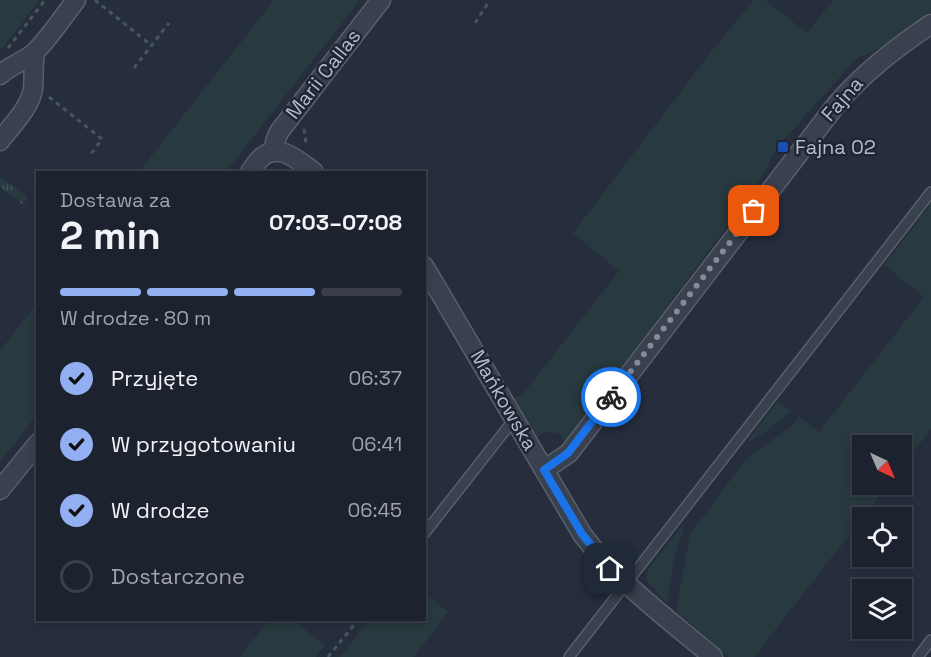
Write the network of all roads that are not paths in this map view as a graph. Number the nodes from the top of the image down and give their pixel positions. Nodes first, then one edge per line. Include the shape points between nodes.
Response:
1 (76, 0) edge
2 (381, 0) edge
3 (931, 24) edge
4 (35, 52) junction
5 (0, 75) edge
6 (0, 141) edge
7 (268, 155) junction
8 (251, 171) edge
9 (313, 171) edge
10 (931, 192) edge
11 (426, 269) edge
12 (515, 418) junction
13 (36, 445) edge
14 (544, 470) junction
15 (0, 490) edge
16 (426, 531) edge
17 (625, 584) junction
18 (931, 640) edge
19 (569, 657) edge
20 (713, 657) edge
21 (918, 657) edge

1 - 4 street
2 - 7 street, Marii Callas via 279,132
3 - 14 street, Fajna via 857,80 568,453
4 - 5 street
4 - 6 street via 33,91 27,106
7 - 8 street, Marii Callas
7 - 9 street via 290,155
10 - 17 lane
11 - 12 street, Mańkowska
12 - 14 street, Mańkowska
12 - 16 lane
13 - 15 street
14 - 17 street, Mańkowska via 594,551
17 - 19 lane
17 - 20 street, Mańkowska
18 - 21 lane

